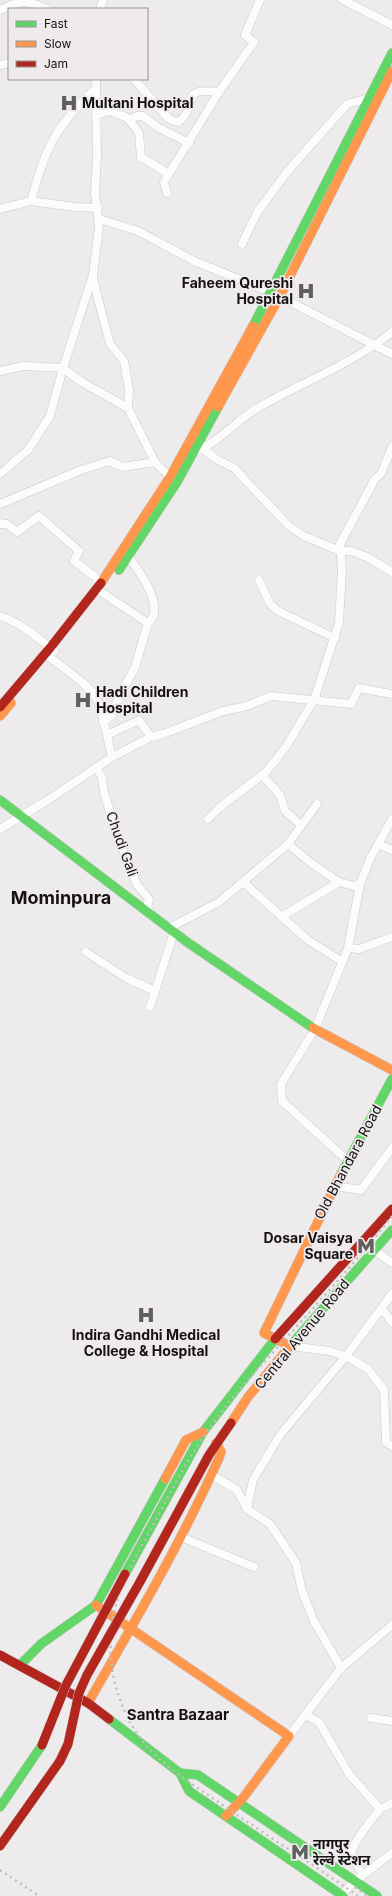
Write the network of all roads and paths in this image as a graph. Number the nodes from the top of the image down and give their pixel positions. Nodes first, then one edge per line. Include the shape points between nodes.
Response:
1 (260, 0) edge
2 (343, 0) edge
3 (39, 2) edge
4 (0, 10) edge
5 (392, 24) edge
6 (392, 53) edge
7 (392, 71) edge
8 (96, 80) edge
9 (135, 80) edge
10 (96, 88) junction
11 (219, 92) junction
12 (369, 98) junction
13 (96, 116) junction
14 (129, 120) junction
15 (189, 143) junction
16 (169, 174) junction
17 (167, 193) dead end
18 (31, 201) junction
19 (98, 208) junction
20 (0, 209) edge
21 (99, 219) junction
22 (242, 244) dead end
23 (93, 274) junction
24 (275, 294) junction
25 (392, 332) edge
26 (376, 345) junction
27 (392, 354) edge
28 (63, 368) junction
29 (0, 371) edge
30 (128, 408) junction
31 (392, 446) edge
32 (203, 449) junction
33 (193, 452) junction
34 (183, 454) junction
35 (155, 462) junction
36 (0, 474) edge
37 (173, 480) junction
38 (0, 504) edge
39 (0, 523) edge
40 (340, 551) junction
41 (128, 556) junction
42 (392, 572) edge
43 (259, 580) dead end
44 (102, 582) junction
45 (101, 592) junction
46 (0, 616) edge
47 (148, 624) junction
48 (335, 638) junction
49 (50, 652) junction
50 (392, 694) edge
51 (314, 700) junction
52 (1, 712) edge
53 (103, 722) junction
54 (107, 735) junction
55 (151, 737) junction
56 (112, 757) junction
57 (96, 766) junction
58 (262, 775) junction
59 (0, 800) edge
60 (317, 804) dead end
61 (22, 816) junction
62 (208, 819) dead end
63 (392, 819) edge
64 (301, 825) junction
65 (0, 829) edge
66 (288, 844) junction
67 (378, 844) junction
68 (392, 850) edge
69 (243, 882) junction
70 (339, 882) junction
71 (360, 884) junction
72 (153, 916) junction
73 (281, 917) junction
74 (171, 930) junction
75 (392, 937) edge
76 (348, 948) junction
77 (86, 952) dead end
78 (342, 960) junction
79 (155, 991) junction
80 (150, 1007) dead end
81 (315, 1029) junction
82 (392, 1070) edge
83 (392, 1079) edge
84 (392, 1148) edge
85 (348, 1161) junction
86 (334, 1186) junction
87 (392, 1210) edge
88 (392, 1230) edge
89 (374, 1250) junction
90 (392, 1263) edge
91 (392, 1294) edge
92 (382, 1309) junction
93 (392, 1322) edge
94 (275, 1339) junction
95 (290, 1346) junction
96 (346, 1356) junction
97 (203, 1432) junction
98 (216, 1443) junction
99 (392, 1446) edge
100 (212, 1475) junction
101 (247, 1509) junction
102 (181, 1537) junction
103 (254, 1567) dead end
104 (96, 1605) junction
105 (392, 1625) edge
106 (132, 1629) junction
107 (0, 1655) edge
108 (20, 1665) junction
109 (341, 1668) junction
110 (88, 1704) junction
111 (305, 1714) junction
112 (372, 1718) dead end
113 (392, 1721) edge
114 (289, 1736) junction
115 (180, 1772) junction
116 (239, 1802) junction
117 (392, 1803) edge
118 (0, 1808) edge
119 (380, 1809) junction
120 (226, 1816) junction
121 (0, 1846) edge
122 (392, 1853) edge
123 (363, 1874) junction
124 (355, 1881) junction
125 (342, 1895) edge
126 (377, 1896) edge

1 - 11 street via 245,35 254,42
2 - 5 street
3 - 4 street via 16,1
6 - 12 main road
7 - 24 main road
8 - 10 street
9 - 11 street via 174,122 179,122 186,116 195,92
10 - 13 street
10 - 18 street via 79,104 57,133 49,148
11 - 15 street
12 - 22 street via 347,104 287,172 258,211
12 - 24 main road
13 - 14 street via 110,111
13 - 19 street via 95,193
14 - 15 street via 143,116 157,127
14 - 16 street via 139,133 141,157
15 - 16 street
16 - 17 street via 164,182
18 - 19 street
18 - 20 street
19 - 21 street
21 - 23 street
21 - 24 street via 138,231 200,263
23 - 28 street
23 - 30 street via 110,344 124,361 129,390
24 - 26 street
24 - 33 main road
24 - 34 main road
25 - 26 street
26 - 27 street
26 - 32 street via 258,407
28 - 29 street via 24,366
28 - 30 street via 80,381
28 - 36 street via 50,416 28,450
30 - 35 street
31 - 40 street via 381,474 375,479 340,544
32 - 33 street
32 - 40 street via 234,468 289,526 304,536
33 - 34 street
33 - 37 main road
34 - 37 main road
35 - 37 street
35 - 38 street via 123,467 110,461 68,475
37 - 41 main road
37 - 44 main road
39 - 44 street via 8,524 17,532 39,516 79,551 74,561
40 - 42 street via 362,555
40 - 48 street via 340,614
41 - 45 main road
41 - 47 street via 142,575 153,600 155,614
43 - 48 street via 270,604
44 - 49 main road
45 - 47 street
45 - 49 main road
46 - 49 street via 11,620
47 - 53 street via 135,667 112,715
48 - 51 street
49 - 52 main road
49 - 53 street via 85,684 96,698
50 - 51 street via 359,688 351,704
51 - 55 street via 271,696
51 - 58 street via 285,748
53 - 54 street
54 - 55 street via 139,720
54 - 56 street
55 - 56 street
56 - 57 street
57 - 61 street
57 - 72 street, Chudi Gali via 102,777 116,836 137,885 149,899 147,907
58 - 62 street
58 - 64 street via 280,795 285,811
59 - 61 main road
60 - 64 street
61 - 65 street
61 - 72 main road
63 - 67 street
64 - 66 street
66 - 69 street
66 - 70 street
67 - 68 street
67 - 71 street
69 - 73 street
69 - 74 street via 219,902
70 - 71 street via 354,886
70 - 73 street
71 - 76 street
72 - 74 main road
73 - 78 street via 308,940
74 - 79 street
74 - 81 main road
75 - 76 street via 359,949
76 - 78 street
77 - 79 street via 126,978
78 - 81 street
79 - 80 street
81 - 82 main road
81 - 85 street via 281,1084 282,1101
83 - 85 main road, Old Bhandara Road
84 - 86 street via 361,1190
85 - 86 main road, Old Bhandara Road
86 - 94 main road, Old Bhandara Road via 264,1333
87 - 94 main road, Central Avenue Road
88 - 89 main road, Central Avenue Road
89 - 90 street
89 - 95 main road, Central Avenue Road
91 - 92 street
92 - 93 street
92 - 96 street
94 - 95 main road
94 - 97 main road, Central Avenue Road
95 - 96 street
95 - 98 main road, Central Avenue Road via 248,1397
96 - 99 street via 368,1369 384,1390 386,1442
96 - 101 street via 280,1435 253,1480
97 - 104 main road via 186,1440
97 - 118 main road, Central Avenue Road, bridge via 66,1685 42,1745
98 - 100 main road via 221,1452
98 - 121 main road, Central Avenue Road, bridge via 87,1675 79,1693 68,1744 60,1761
100 - 101 street via 237,1490
100 - 102 main road
101 - 109 street via 270,1524 296,1563 302,1591 314,1621
102 - 103 street
102 - 106 main road
104 - 106 main road
104 - 108 main road via 41,1644
105 - 109 street
106 - 110 main road
106 - 114 main road
107 - 108 main road
108 - 110 main road
109 - 111 street
110 - 115 main road
111 - 114 street
111 - 119 street via 319,1722 349,1774
112 - 113 street
114 - 116 main road
115 - 116 main road via 198,1775
115 - 120 main road via 189,1791
116 - 120 main road
116 - 124 main road
117 - 119 street
119 - 123 street via 353,1850 352,1855
120 - 125 main road
122 - 123 street
123 - 124 street
124 - 125 street
124 - 126 main road

